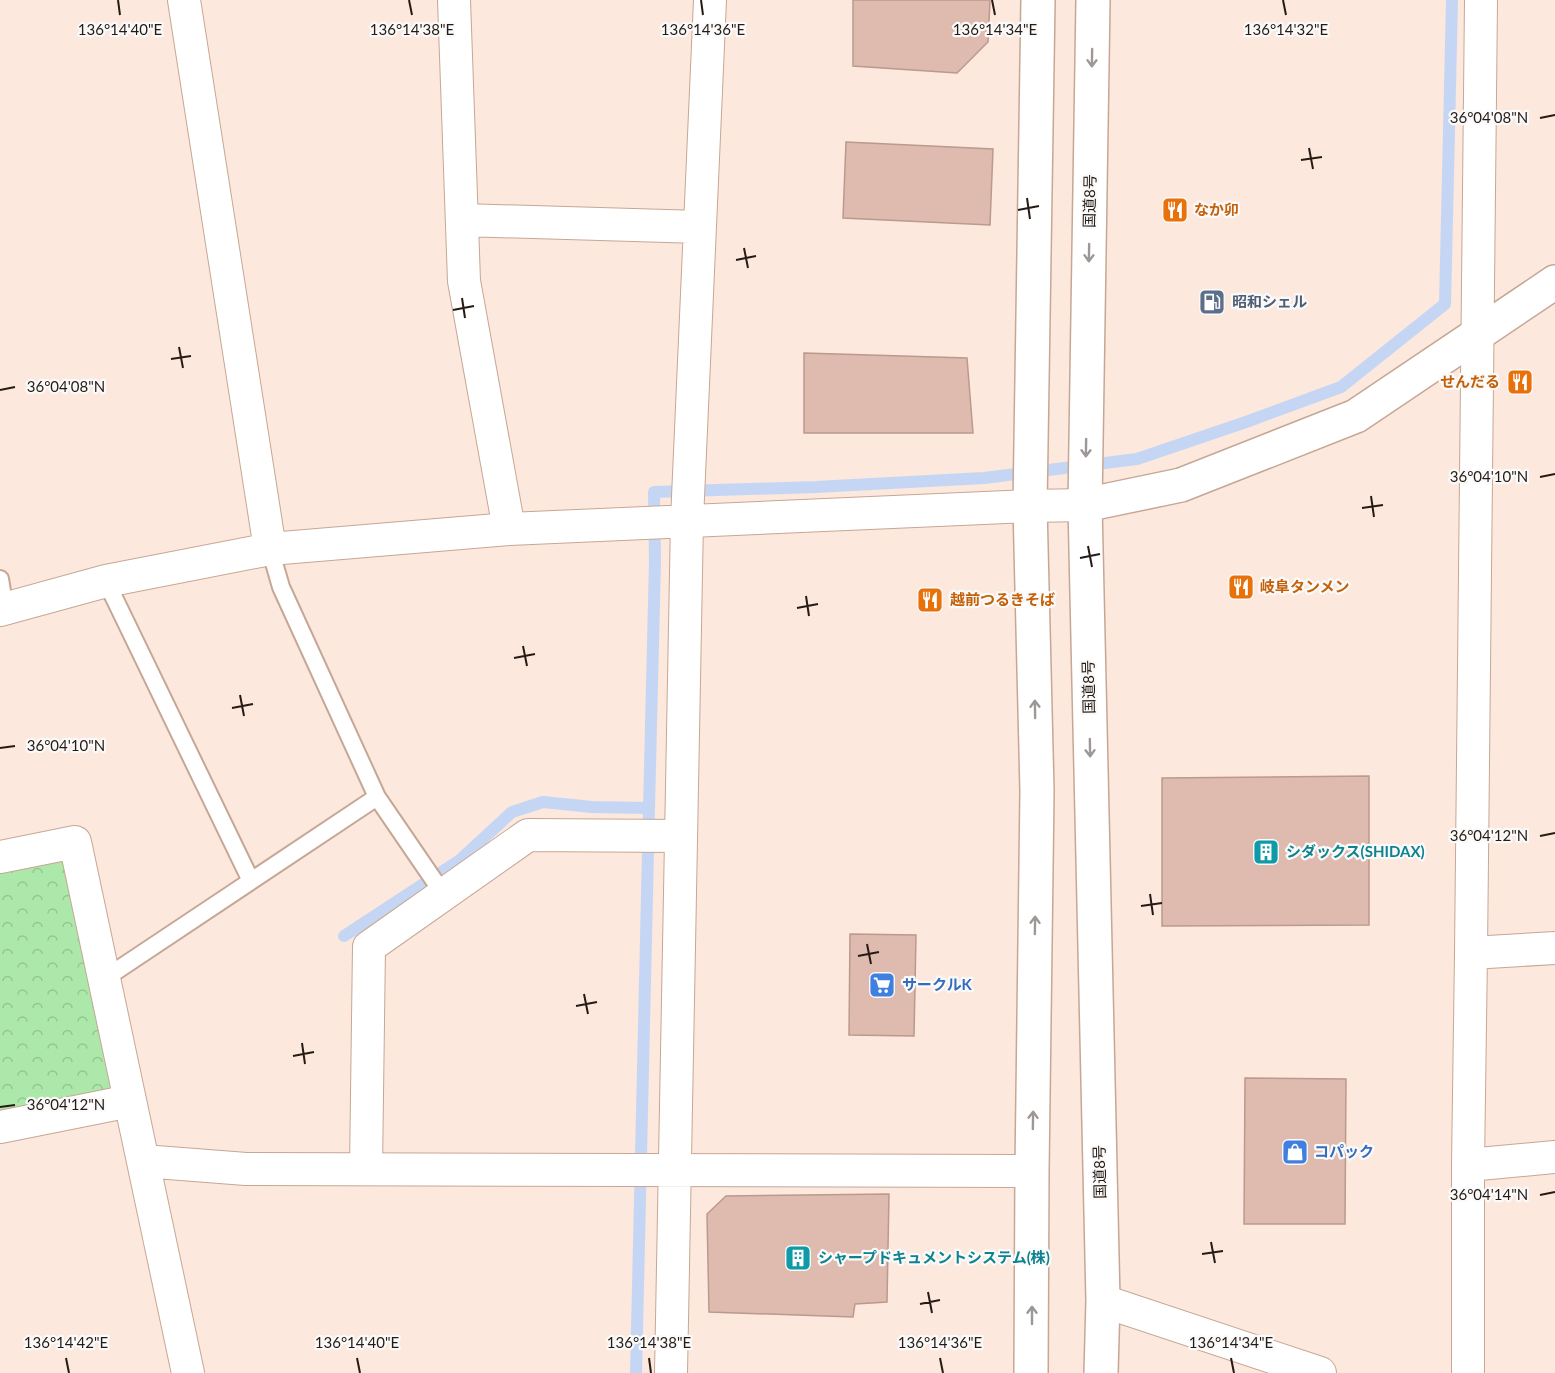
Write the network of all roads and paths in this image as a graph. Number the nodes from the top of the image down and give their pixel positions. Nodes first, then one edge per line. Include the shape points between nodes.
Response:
1 (184, 0) edge
2 (454, 0) edge
3 (710, 0) edge
4 (1038, 0) edge
5 (1094, 0) edge
6 (1481, 0) edge
7 (462, 220) junction
8 (700, 227) junction
9 (1555, 282) edge
10 (1477, 334) junction
11 (1084, 505) junction
12 (1030, 506) junction
13 (687, 520) junction
14 (509, 529) junction
15 (270, 549) junction
16 (0, 579) edge
17 (106, 582) junction
18 (3, 610) edge
19 (376, 797) junction
20 (681, 836) junction
21 (0, 857) edge
22 (251, 881) junction
23 (444, 895) junction
24 (1555, 948) edge
25 (1471, 953) junction
26 (105, 979) junction
27 (130, 1101) junction
28 (0, 1127) edge
29 (1555, 1157) edge
30 (143, 1161) junction
31 (1468, 1165) junction
32 (366, 1169) junction
33 (675, 1170) junction
34 (1032, 1172) junction
35 (1103, 1301) junction
36 (1303, 1370) edge
37 (189, 1373) edge
38 (671, 1373) edge
39 (1032, 1373) edge
40 (1101, 1373) edge
41 (1468, 1373) edge

1 - 15 street
2 - 7 street
3 - 8 street
4 - 12 main road
5 -> 11 main road, 国道8号
6 - 10 street
7 - 8 street
7 - 14 street via 464,281
8 - 13 street
9 - 10 main road
10 - 11 main road via 1356,416 1181,485
10 - 25 street
11 - 12 street
11 -> 35 main road, 国道8号
12 - 13 street
34 -> 12 main road via 1037,791
13 - 14 street
13 - 20 street
14 - 15 street
15 - 17 street
15 - 19 lane via 281,587
16 - 18 lane
17 - 18 street
17 - 22 lane
19 - 22 lane
19 - 23 lane
20 - 23 street via 528,835
20 - 33 street
21 - 26 street via 75,842
22 - 26 lane
23 - 32 street via 369,947
24 - 25 street
25 - 31 street
26 - 27 street
27 - 28 street
27 - 30 street
29 - 31 street
30 - 32 street via 246,1169
30 - 37 street
31 - 41 street
32 - 33 street
33 - 34 street
33 - 38 street
39 -> 34 main road
35 - 36 street
35 - 40 main road, 国道8号

